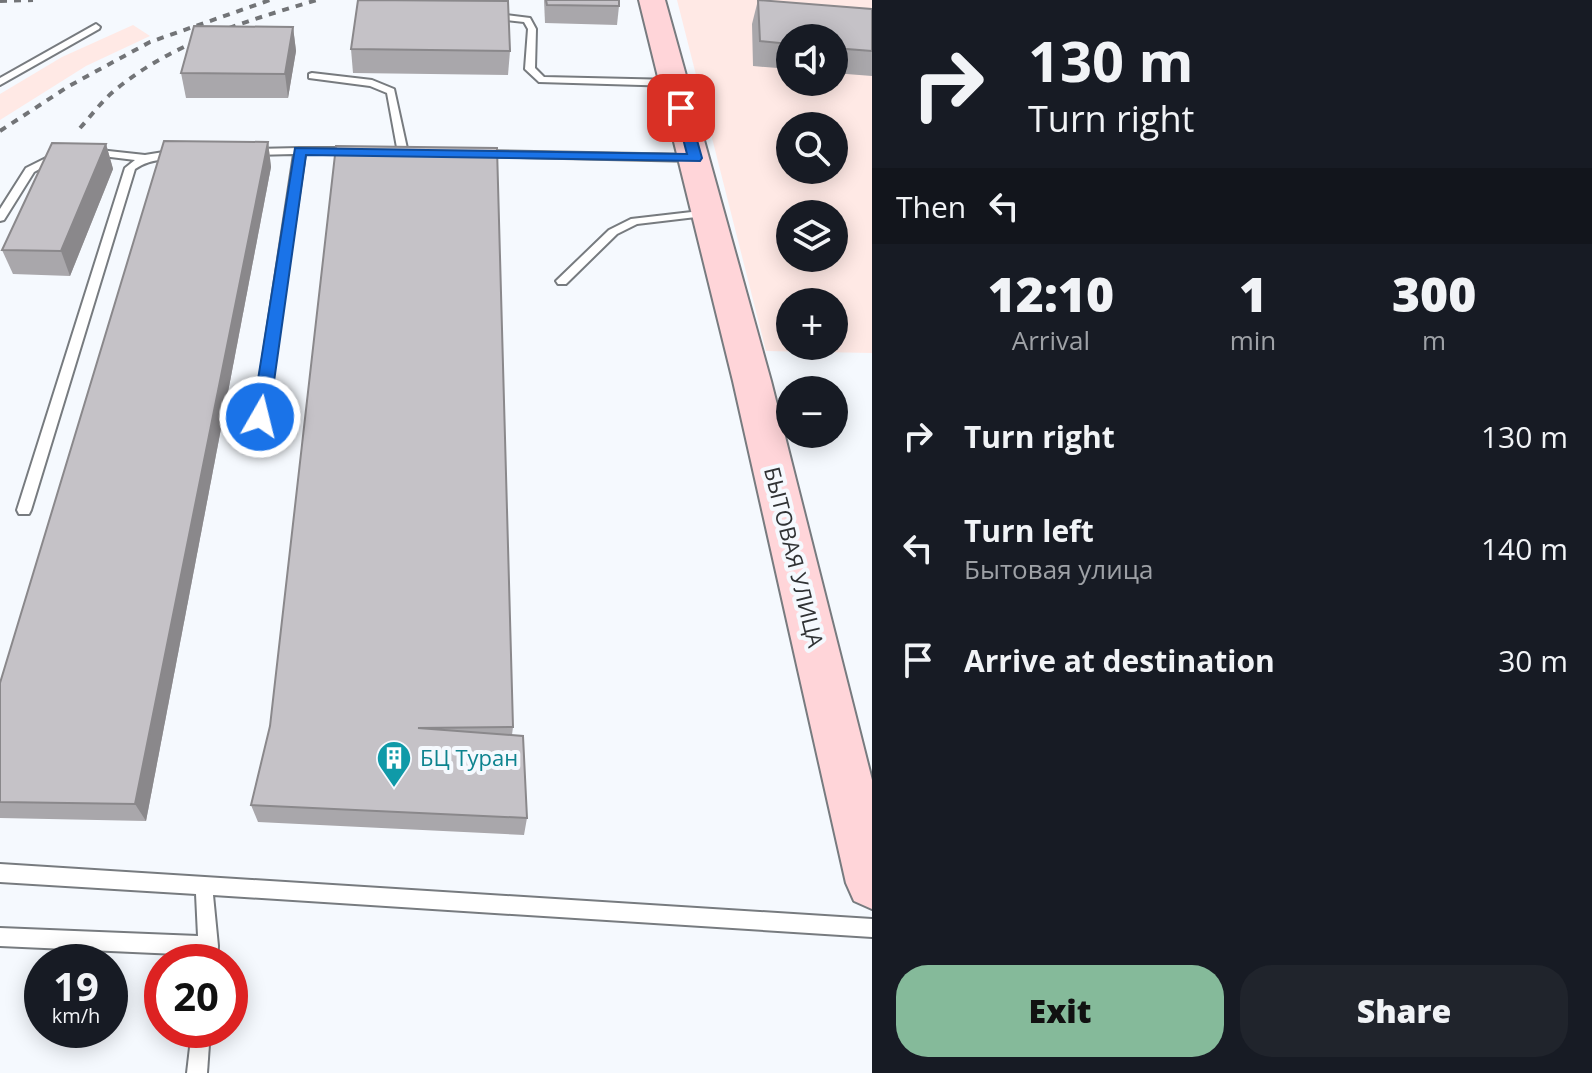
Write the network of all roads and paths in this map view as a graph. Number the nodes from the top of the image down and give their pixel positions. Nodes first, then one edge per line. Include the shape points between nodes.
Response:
1 (652, 0) edge
2 (483, 16) edge
3 (96, 27) dead end
4 (312, 76) dead end
5 (0, 82) edge
6 (675, 83) junction
7 (300, 151) junction
8 (67, 152) edge
9 (80, 152) edge
10 (193, 152) edge
11 (239, 152) edge
12 (366, 152) edge
13 (418, 153) edge
14 (464, 154) edge
15 (145, 158) junction
16 (695, 158) junction
17 (709, 213) junction
18 (0, 218) edge
19 (562, 281) dead end
20 (260, 417) dead end
21 (24, 510) dead end
22 (0, 873) edge
23 (872, 883) edge
24 (204, 887) junction
25 (872, 928) edge
26 (0, 937) edge
27 (208, 944) edge
28 (144, 949) edge
29 (199, 1048) edge
30 (197, 1073) edge

1 - 6 main road, БЫТОВАЯ УЛИЦА
2 - 6 lane via 527,20 532,29 530,69 542,80
3 - 5 lane
4 - 13 lane via 372,83 391,91 397,153
6 - 16 main road, БЫТОВАЯ УЛИЦА
7 - 11 lane
7 - 12 lane
7 - 20 lane
8 - 18 lane via 30,170
9 - 15 lane
10 - 15 lane
14 - 16 lane
15 - 21 lane via 130,168
16 - 17 main road, БЫТОВАЯ УЛИЦА
17 - 19 lane via 635,221 613,232
17 - 23 main road, БЫТОВАЯ УЛИЦА
22 - 24 lane
24 - 25 lane
24 - 27 lane
26 - 28 lane
29 - 30 lane

